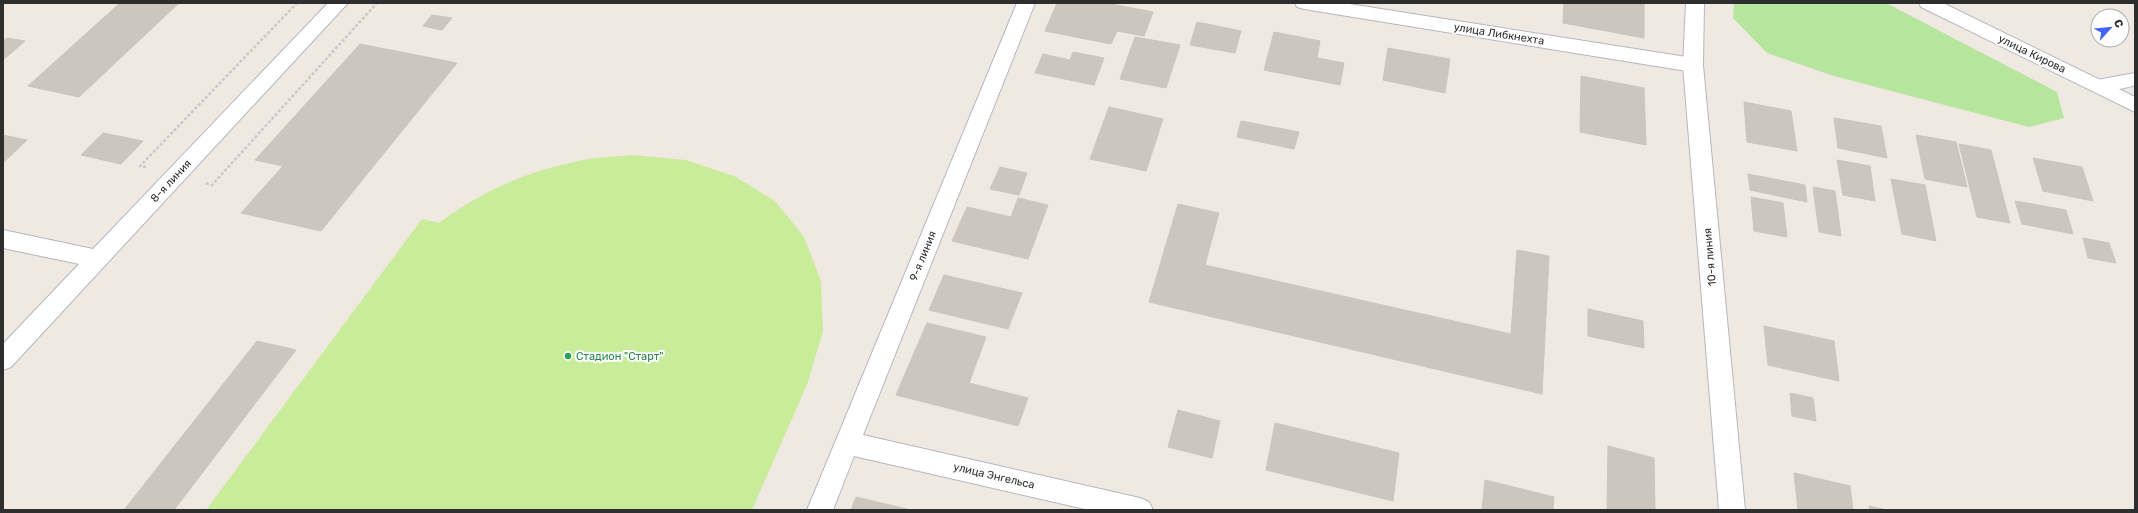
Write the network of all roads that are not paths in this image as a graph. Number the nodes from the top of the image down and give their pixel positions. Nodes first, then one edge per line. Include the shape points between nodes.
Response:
1 (339, 3) edge
2 (1026, 3) edge
3 (1304, 3) edge
4 (1695, 3) edge
5 (1928, 3) edge
6 (1693, 65) junction
7 (2135, 79) edge
8 (2097, 86) junction
9 (2135, 105) edge
10 (3, 239) edge
11 (97, 259) junction
12 (3, 360) edge
13 (847, 443) junction
14 (820, 510) edge
15 (1140, 510) edge
16 (1732, 510) edge

1 - 11 street, 8-я линия
2 - 13 street, 9-я линия
3 - 6 street, улица Либкнехта
4 - 6 street, 10-я линия
5 - 8 street, улица Кирова
6 - 16 street, 10-я линия
7 - 8 lane
8 - 9 street, улица Кирова
10 - 11 street
11 - 12 street, 8-я линия
13 - 14 street, 9-я линия
13 - 15 street, улица Энгельса

